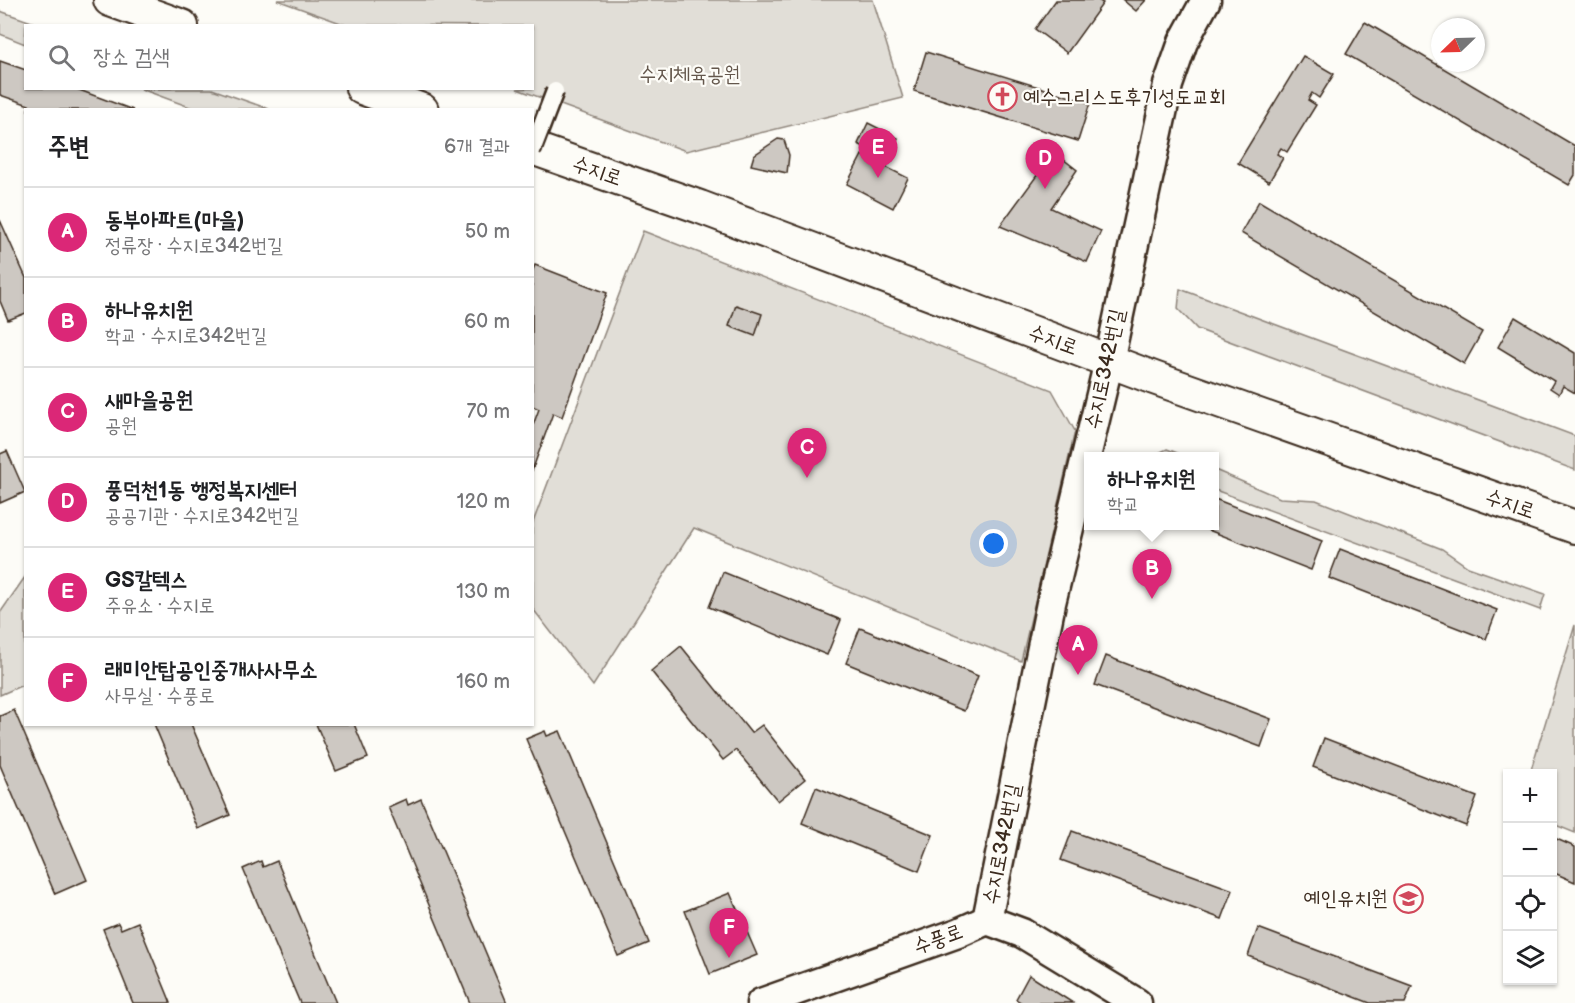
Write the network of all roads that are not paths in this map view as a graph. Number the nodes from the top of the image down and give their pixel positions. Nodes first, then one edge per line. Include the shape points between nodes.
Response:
1 (110, 0) edge
2 (1206, 0) edge
3 (176, 24) edge
4 (367, 90) edge
5 (555, 91) dead end
6 (417, 108) edge
7 (534, 145) edge
8 (534, 151) edge
9 (1109, 361) junction
10 (1087, 452) edge
11 (1084, 465) edge
12 (1575, 527) edge
13 (987, 920) junction
14 (761, 1003) edge
15 (1137, 1003) edge

1 - 3 main road
2 - 9 street, 수지로342번길 via 1183,42 1168,85
4 - 6 main road
5 - 7 street, bridge
8 - 9 main road, 수지로 via 700,207
9 - 10 street, 수지로342번길
9 - 12 main road, 수지로
11 - 13 street, 수지로342번길 via 1051,603
13 - 14 street, 수풍로
13 - 15 street, 수풍로 via 1022,933

